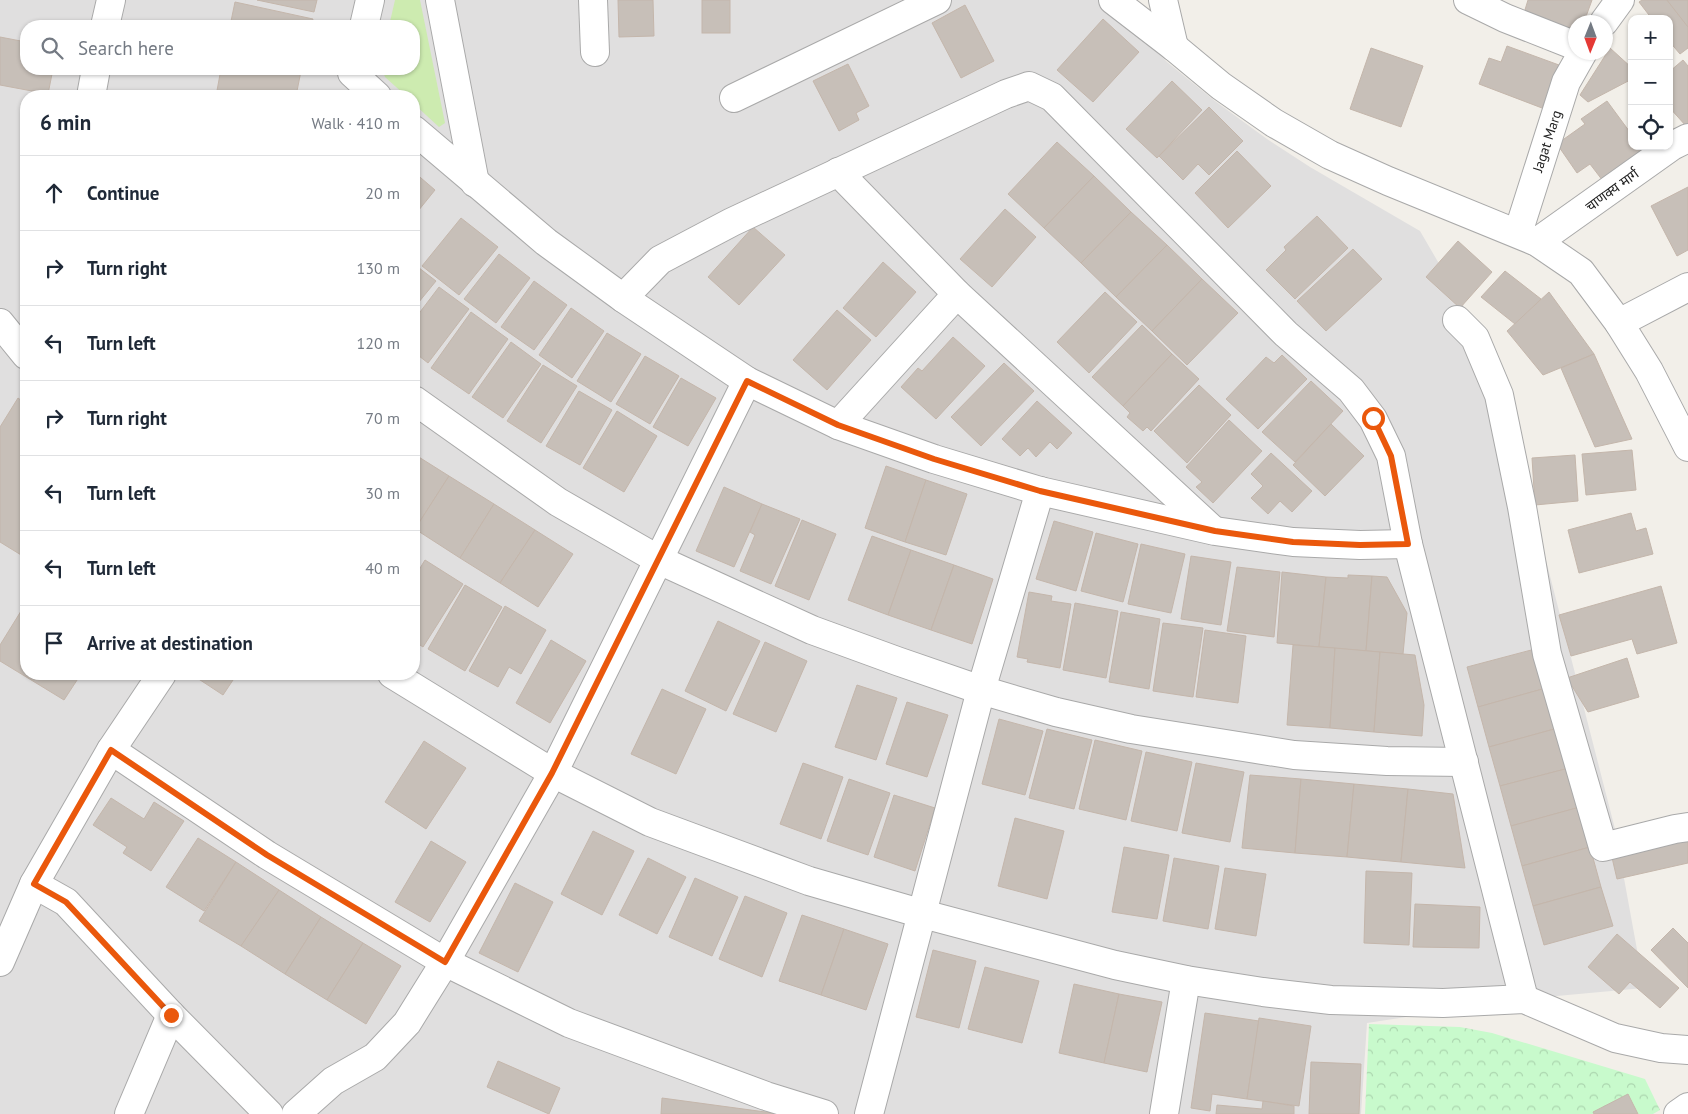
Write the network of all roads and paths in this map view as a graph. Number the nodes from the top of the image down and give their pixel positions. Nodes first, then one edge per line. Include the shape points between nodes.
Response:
1 (111, 0) edge
2 (370, 0) edge
3 (440, 0) edge
4 (593, 0) edge
5 (937, 0) edge
6 (1113, 0) edge
7 (1162, 0) edge
8 (1468, 0) edge
9 (1620, 0) edge
10 (1507, 9) edge
11 (1609, 15) edge
12 (106, 20) edge
13 (365, 20) edge
14 (1568, 42) edge
15 (1174, 47) junction
16 (595, 52) dead end
17 (1578, 60) edge
18 (95, 75) edge
19 (351, 79) edge
20 (92, 90) edge
21 (368, 90) edge
22 (734, 98) dead end
23 (420, 135) edge
24 (1688, 138) edge
25 (838, 172) junction
26 (475, 183) junction
27 (1527, 238) junction
28 (1688, 287) edge
29 (957, 294) junction
30 (623, 298) junction
31 (1457, 320) dead end
32 (0, 323) edge
33 (1619, 323) junction
34 (20, 348) edge
35 (747, 381) junction
36 (420, 404) edge
37 (838, 425) junction
38 (1688, 447) edge
39 (1040, 491) junction
40 (1215, 531) junction
41 (1408, 544) junction
42 (659, 560) junction
43 (158, 680) edge
44 (402, 680) edge
45 (982, 690) junction
46 (111, 750) junction
47 (1464, 762) junction
48 (552, 773) junction
49 (1688, 827) edge
50 (34, 884) junction
51 (923, 914) junction
52 (0, 962) edge
53 (445, 962) junction
54 (1186, 980) junction
55 (1524, 999) junction
56 (171, 1015) junction
57 (1688, 1050) edge
58 (1688, 1107) edge
59 (129, 1114) edge
60 (269, 1114) edge
61 (296, 1114) edge
62 (824, 1114) edge
63 (869, 1114) edge
64 (1164, 1114) edge
65 (1678, 1114) edge

1 - 12 street
2 - 13 street
3 - 26 street
4 - 16 street
5 - 22 street
6 - 15 street
7 - 15 street
8 - 10 street
9 - 11 street
10 - 14 street
15 - 27 street via 1259,113 1330,155
17 - 27 street, Jagat Marg via 1566,82
18 - 20 street
19 - 21 street
23 - 26 street
24 - 27 street, चाणक्य मार्ग
25 - 29 street
25 - 30 street via 660,260
25 - 41 street via 1028,86 1052,97 1286,334 1351,390 1373,418 1391,456
26 - 30 street via 546,242
27 - 33 street via 1582,272
28 - 33 street
29 - 37 street
29 - 40 street
30 - 35 street
31 - 49 street via 1475,338 1499,395 1547,654 1603,847
32 - 34 street
33 - 38 street via 1649,371
35 - 37 street
35 - 42 street
36 - 42 street via 558,502
37 - 39 street via 934,459
39 - 40 street
39 - 45 street
40 - 41 street via 1293,542
41 - 47 street
42 - 45 street via 812,630
42 - 48 street
43 - 46 street
44 - 48 street
45 - 47 street via 1056,712 1131,729 1294,755
45 - 51 street
46 - 50 street
46 - 53 street via 267,855
47 - 55 street
48 - 51 street via 650,822 809,881
48 - 53 street
50 - 52 street
50 - 56 street via 66,902
51 - 54 street via 1115,965
51 - 63 street
53 - 61 street via 407,1023 375,1057 333,1081
53 - 62 street via 569,1023 766,1096
54 - 55 street via 1332,1000 1443,1003
54 - 64 street
55 - 57 street via 1615,1038
56 - 59 street
56 - 60 street
58 - 65 street

